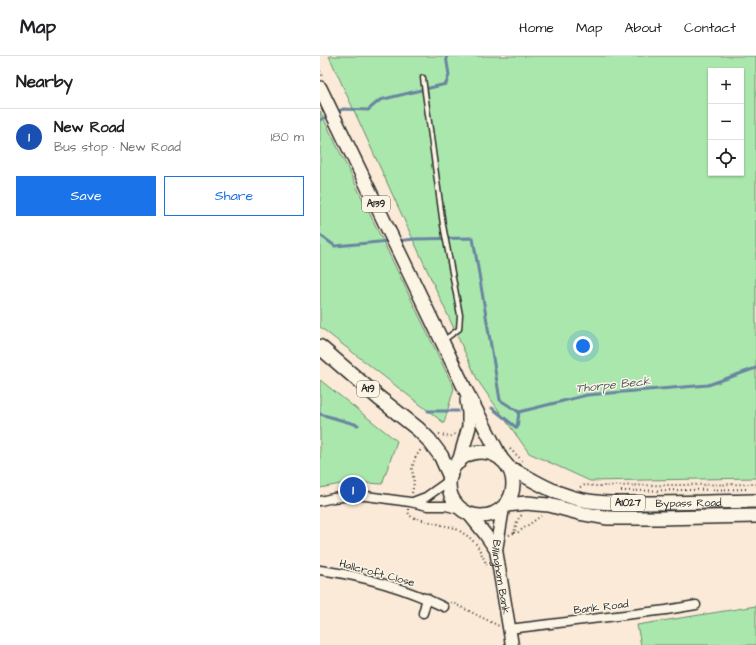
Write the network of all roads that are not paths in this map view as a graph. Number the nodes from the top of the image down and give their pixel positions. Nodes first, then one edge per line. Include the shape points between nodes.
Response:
1 (423, 78) dead end
2 (320, 88) edge
3 (442, 342) junction
4 (320, 347) edge
5 (465, 389) junction
6 (459, 462) junction
7 (505, 463) junction
8 (450, 478) junction
9 (320, 501) edge
10 (756, 501) edge
11 (412, 502) junction
12 (504, 507) junction
13 (465, 512) junction
14 (756, 516) edge
15 (496, 550) junction
16 (320, 570) edge
17 (428, 598) junction
18 (696, 605) dead end
19 (444, 607) road end
20 (423, 612) dead end
21 (509, 629) junction
22 (512, 645) edge

1 - 3 lane via 460,315 459,329
2 - 3 main road, A139
3 - 5 main road, A139
4 - 8 highway, A19 via 429,440 441,456
5 - 6 main road, A139 via 469,427
5 - 7 main road, A139
6 - 7 main road via 466,456 485,452
6 - 8 main road
7 - 10 main road, Bypass Road / A1027 via 551,490 582,500 608,503
7 - 12 main road via 512,476 513,486 511,496
8 - 11 street via 426,497
8 - 13 main road via 452,496
9 - 11 street via 366,496
11 - 13 street via 428,506 446,506
12 - 13 main road via 486,516
12 - 14 main road, Bypass Road / A1027 via 527,503 608,518
12 - 15 main road, Billingham Bank
13 - 15 main road
15 - 21 main road, Billingham Bank
16 - 17 street, Hallcroft Close via 372,580
17 - 19 street, Hallcroft Close
17 - 20 street
18 - 21 street, Bank Road
21 - 22 main road, Billingham Bank

